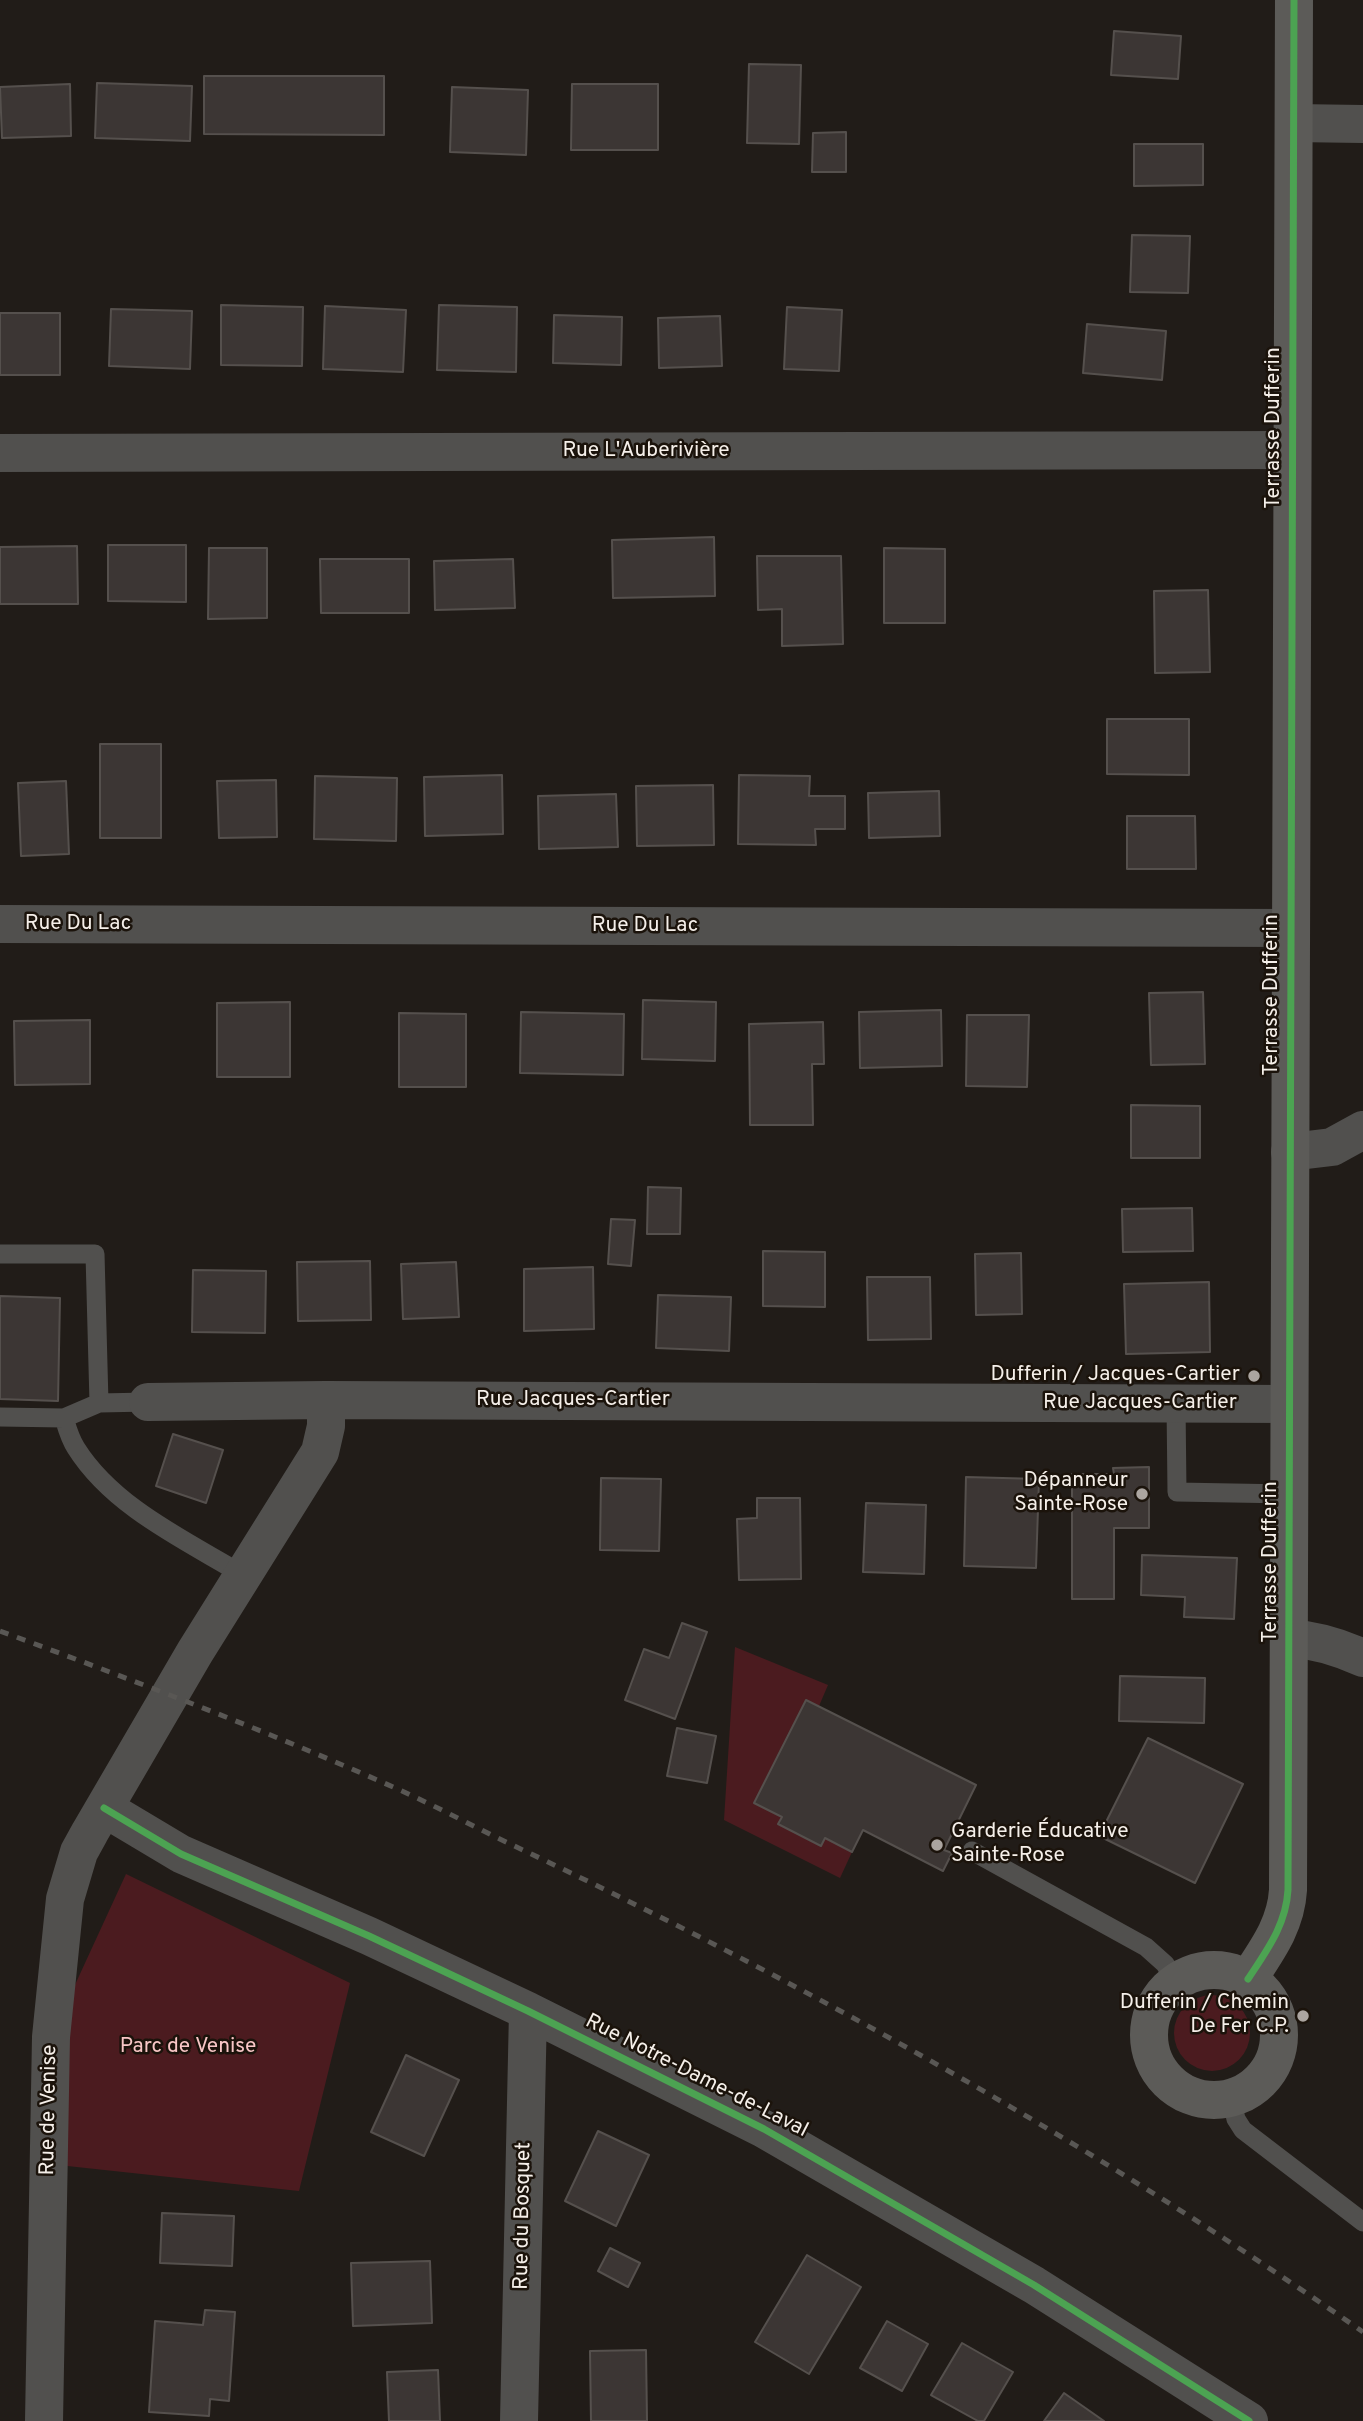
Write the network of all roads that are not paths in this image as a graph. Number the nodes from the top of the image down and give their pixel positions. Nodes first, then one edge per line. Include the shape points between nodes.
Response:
1 (1294, 0) edge
2 (1294, 123) junction
3 (1363, 124) edge
4 (1292, 450) junction
5 (0, 453) edge
6 (0, 924) edge
7 (1291, 928) junction
8 (1363, 1130) edge
9 (1290, 1152) junction
10 (0, 1254) edge
11 (326, 1400) junction
12 (148, 1402) joint
13 (99, 1403) junction
14 (1176, 1404) junction
15 (1289, 1404) junction
16 (0, 1417) edge
17 (64, 1418) junction
18 (1289, 1494) junction
19 (243, 1575) junction
20 (1289, 1638) junction
21 (1363, 1658) edge
22 (104, 1808) junction
23 (972, 1851) dead end
24 (1248, 1979) junction
25 (1176, 1982) junction
26 (528, 2011) junction
27 (1231, 2098) junction
28 (1363, 2222) edge
29 (44, 2421) edge
30 (519, 2421) edge
31 (1250, 2421) edge

1 - 2 street, Terrasse Dufferin
2 - 3 street
2 - 4 street, Terrasse Dufferin
4 - 5 street, Rue L'Auberivière
4 - 7 street, Terrasse Dufferin
6 - 7 street, Rue Du Lac
7 - 9 street, Terrasse Dufferin
8 - 9 street via 1332,1147
9 - 15 street, Terrasse Dufferin
10 - 13 lane via 95,1254
11 - 12 street, Rue Jacques-Cartier
11 - 14 street, Rue Jacques-Cartier
11 - 19 street via 320,1452
12 - 13 lane
13 - 17 lane
14 - 15 street, Rue Jacques-Cartier
14 - 18 lane via 1177,1492
15 - 18 street, Terrasse Dufferin
16 - 17 lane
17 - 19 lane via 74,1446 110,1489
18 - 20 street, Terrasse Dufferin
19 - 22 street
20 - 21 street via 1335,1646
20 - 24 street, Terrasse Dufferin via 1287,1903 1280,1929
22 - 26 street, Rue Notre-Dame-de-Laval via 181,1854
22 - 29 street, Rue de Venise via 79,1852 65,1899 51,2037
23 - 25 lane via 1146,1947
24 - 25 street via 1213,1970
24 - 27 street via 1271,2002 1280,2039 1272,2067 1260,2082
25 - 27 street via 1161,1996 1152,2014 1149,2043 1155,2062 1166,2079 1189,2096
26 - 30 street, Rue du Bosquet
26 - 31 street, Rue Notre-Dame-de-Laval via 764,2129 1034,2285
27 - 28 lane via 1243,2130

